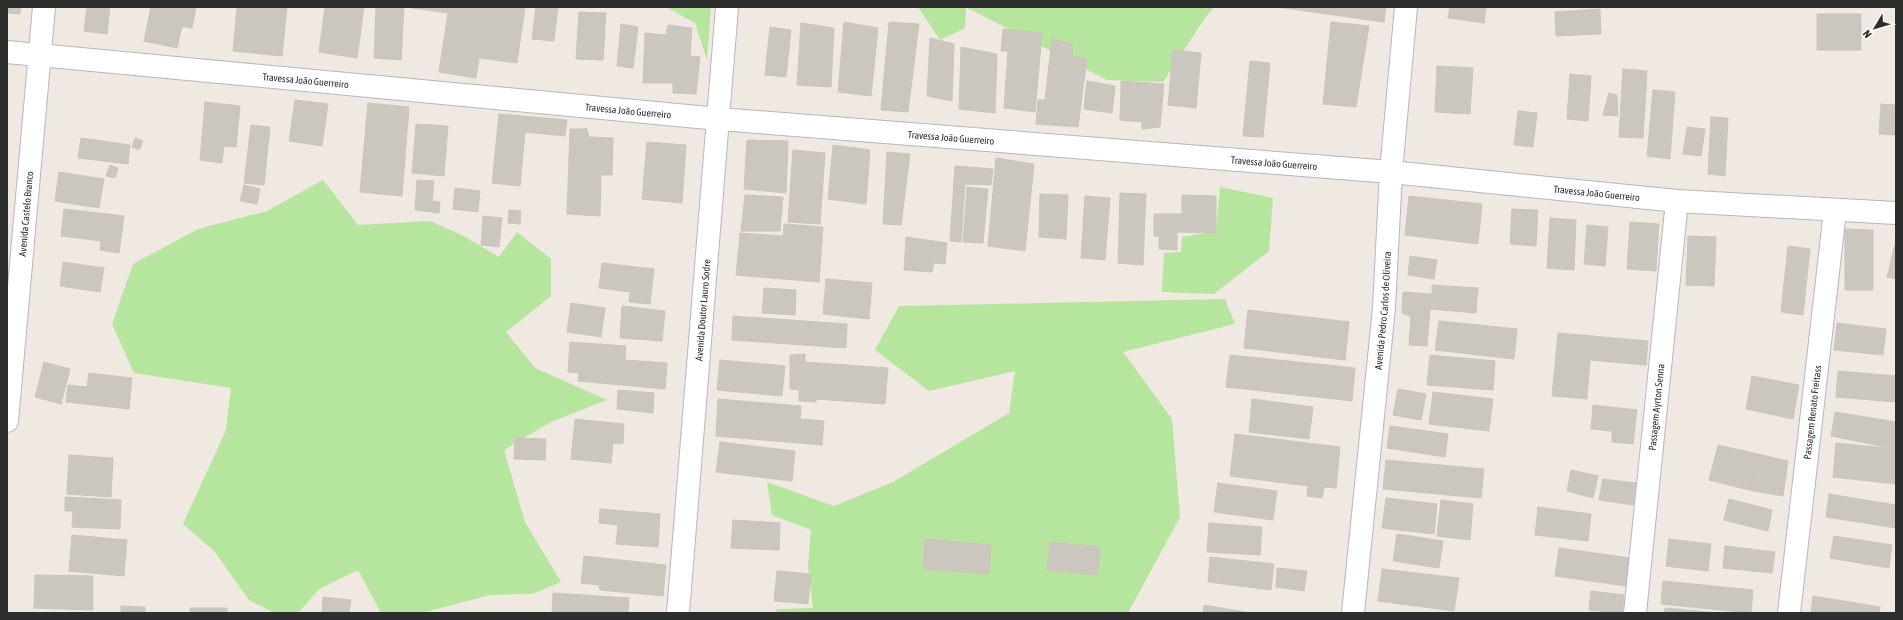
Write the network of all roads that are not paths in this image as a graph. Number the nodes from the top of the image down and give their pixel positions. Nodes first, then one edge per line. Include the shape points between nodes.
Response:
1 (44, 7) edge
2 (727, 7) edge
3 (1406, 7) edge
4 (7, 52) edge
5 (39, 56) junction
6 (719, 119) junction
7 (1391, 172) junction
8 (1677, 201) junction
9 (1835, 211) junction
10 (1896, 213) edge
11 (7, 421) edge
12 (678, 613) edge
13 (1353, 613) edge
14 (1635, 613) edge
15 (1789, 613) edge

1 - 5 street, Avenida Castelo Branco
2 - 6 street, Avenida Doutor Lauro Sodre
3 - 7 street, Avenida Pedro Carlos de Oliveira
4 - 5 street, Travessa João Guerreiro
5 - 6 street, Travessa João Guerreiro
5 - 11 street, Avenida Castelo Branco
6 - 7 street, Travessa João Guerreiro
6 - 12 street, Avenida Doutor Lauro Sodre
7 - 8 street, Travessa João Guerreiro
7 - 13 street, Avenida Pedro Carlos de Oliveira via 1384,308
8 - 9 street, Travessa João Guerreiro
8 - 14 street, Passagem Ayrton Senna
9 - 10 street, Travessa João Guerreiro
9 - 15 street, Passagem Renato Freitass

